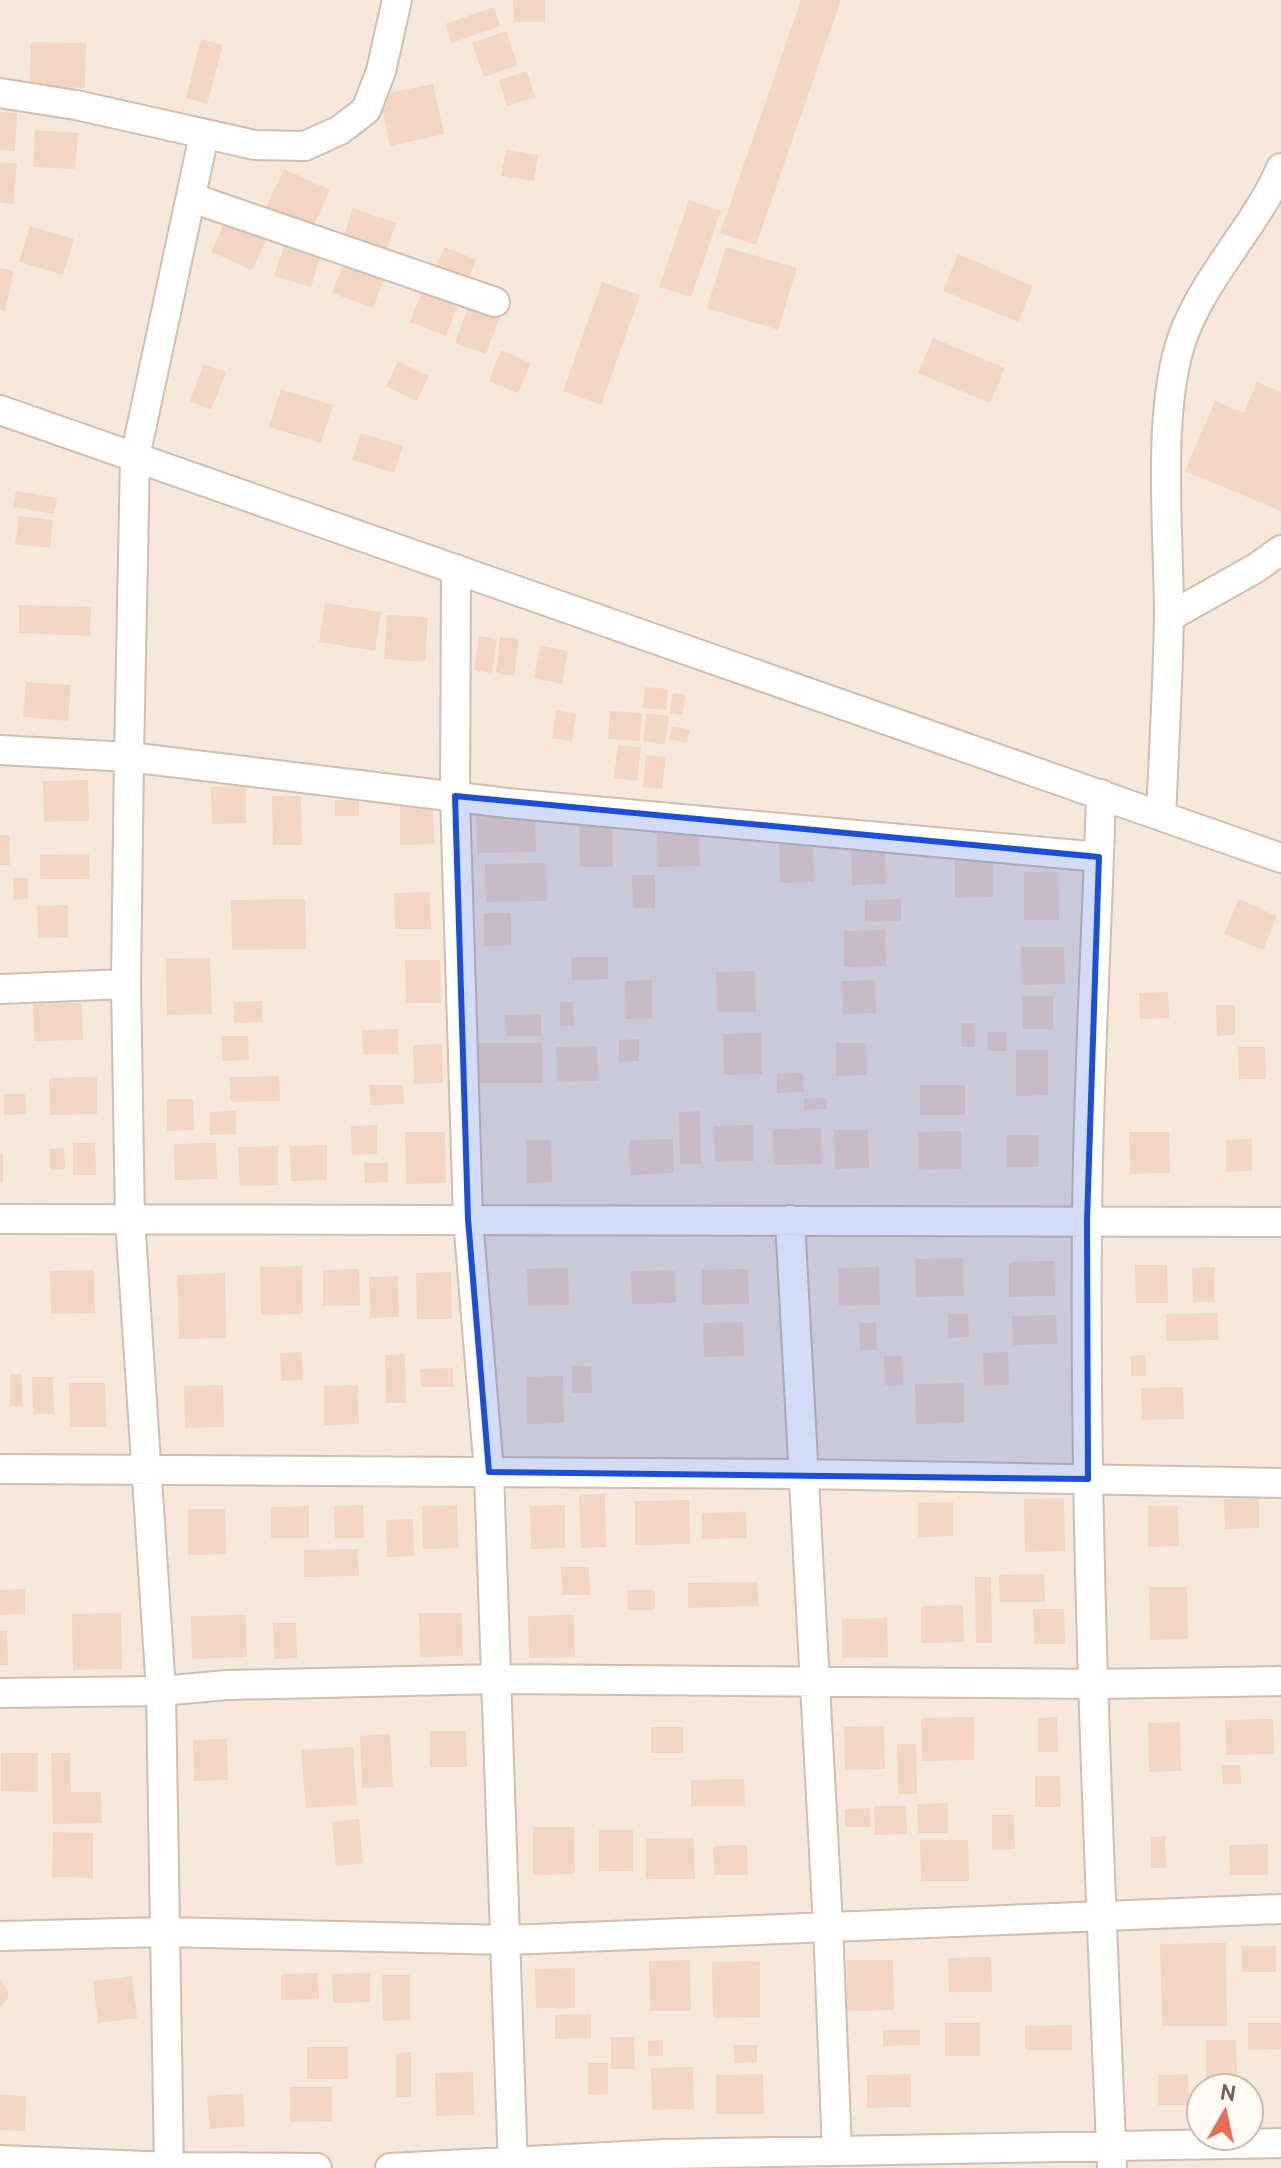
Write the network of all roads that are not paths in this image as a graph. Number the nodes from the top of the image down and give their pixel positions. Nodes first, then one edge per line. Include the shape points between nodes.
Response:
1 (397, 0) edge
2 (0, 93) edge
3 (204, 135) junction
4 (1281, 168) edge
5 (192, 198) junction
6 (495, 302) dead end
7 (0, 410) edge
8 (135, 457) junction
9 (1281, 550) edge
10 (456, 569) junction
11 (1169, 617) junction
12 (0, 750) edge
13 (129, 757) junction
14 (1101, 794) junction
15 (455, 796) junction
16 (1161, 816) junction
17 (1099, 857) junction
18 (1281, 858) edge
19 (126, 984) junction
20 (0, 989) edge
21 (0, 1219) edge
22 (130, 1219) junction
23 (468, 1219) junction
24 (790, 1220) junction
25 (1087, 1221) junction
26 (1281, 1222) edge
27 (0, 1469) edge
28 (146, 1470) junction
29 (489, 1472) junction
30 (802, 1474) junction
31 (1088, 1479) junction
32 (1281, 1483) edge
33 (498, 1679) junction
34 (813, 1681) junction
35 (1281, 1681) edge
36 (1094, 1684) junction
37 (161, 1691) junction
38 (0, 1693) edge
39 (1281, 1909) edge
40 (1101, 1916) junction
41 (828, 1926) junction
42 (165, 1932) junction
43 (0, 1936) edge
44 (507, 1940) junction
45 (1281, 2143) edge
46 (837, 2151) junction
47 (1112, 2158) edge
48 (0, 2160) edge
49 (514, 2165) edge
50 (169, 2168) edge
51 (317, 2168) edge
52 (390, 2168) edge

1 - 3 street via 366,110 340,130 305,146 255,145
2 - 3 street
3 - 5 street
4 - 11 street via 1271,192 1199,298 1182,339 1171,390
5 - 6 street
5 - 8 street
7 - 8 street
8 - 10 street
8 - 13 street
9 - 11 street
10 - 14 street
10 - 15 street
11 - 16 street
12 - 13 street
13 - 15 street
13 - 19 street
14 - 16 street
14 - 17 street
15 - 17 street
15 - 23 street
16 - 18 street
17 - 25 street
19 - 20 street
19 - 22 street
21 - 22 street
22 - 23 street
22 - 28 street
23 - 24 street
23 - 29 street
24 - 25 street
24 - 30 street
25 - 26 street
25 - 31 street
27 - 28 street
28 - 29 street
28 - 37 street
29 - 30 street
29 - 33 street
30 - 31 street
30 - 34 street
31 - 32 street
31 - 36 street
33 - 34 street
33 - 37 street
33 - 44 street
34 - 36 street
34 - 41 street
35 - 36 street
36 - 40 street
37 - 38 street
37 - 42 street
39 - 40 street
40 - 41 street
40 - 47 street
41 - 44 street
41 - 46 street
42 - 43 street
42 - 44 street
42 - 50 street
44 - 49 street
45 - 47 street
46 - 47 street
46 - 49 street via 665,2154
48 - 50 street
49 - 52 street
50 - 51 street

